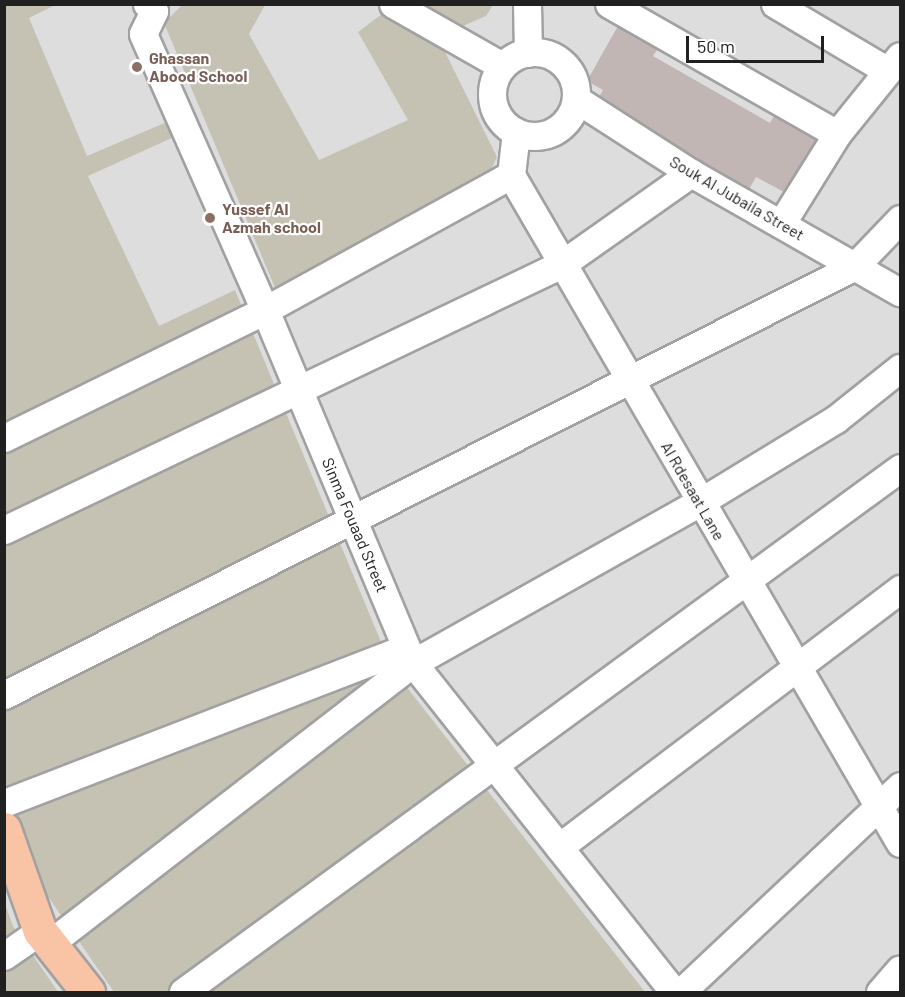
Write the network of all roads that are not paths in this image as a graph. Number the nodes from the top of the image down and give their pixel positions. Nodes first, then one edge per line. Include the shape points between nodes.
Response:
1 (393, 4) edge
2 (527, 4) edge
3 (609, 4) edge
4 (775, 4) edge
5 (154, 7) edge
6 (528, 52) junction
7 (893, 63) edge
8 (502, 66) junction
9 (576, 99) junction
10 (516, 132) junction
11 (837, 134) junction
12 (691, 173) junction
13 (512, 175) junction
14 (900, 219) edge
15 (781, 224) junction
16 (562, 264) junction
17 (855, 266) junction
18 (900, 292) edge
19 (265, 310) junction
20 (900, 368) edge
21 (628, 381) junction
22 (298, 390) junction
23 (4, 438) edge
24 (900, 468) edge
25 (700, 502) junction
26 (352, 520) junction
27 (4, 530) edge
28 (746, 582) junction
29 (900, 589) edge
30 (409, 656) junction
31 (799, 670) junction
32 (4, 695) edge
33 (494, 766) junction
34 (900, 786) edge
35 (4, 803) edge
36 (879, 807) junction
37 (4, 829) edge
38 (900, 843) edge
39 (559, 848) junction
40 (44, 938) junction
41 (4, 956) edge
42 (900, 969) edge
43 (88, 993) edge
44 (183, 993) edge
45 (674, 993) edge
46 (681, 993) edge
47 (880, 993) edge

1 - 8 street
2 - 6 street
3 - 11 street
4 - 7 street
5 - 19 street, Sinma Fouaad Street via 143,34
6 - 8 street
6 - 9 street via 555,58 566,68
7 - 11 street
8 - 10 street via 491,94 504,124
9 - 10 street via 569,117 552,132 538,136
9 - 12 street, Souk Al Jubaila Street
10 - 13 street
11 - 15 street
12 - 15 street, Souk Al Jubaila Street
12 - 16 street
13 - 16 street, Al Rdesaat Lane
13 - 19 street
14 - 17 street
15 - 17 street, Souk Al Jubaila Street
16 - 21 street, Al Rdesaat Lane
16 - 22 street
17 - 18 street, Souk Al Jubaila Street
17 - 21 street
19 - 22 street, Sinma Fouaad Street
19 - 23 street
20 - 25 street via 837,419
21 - 25 street, Al Rdesaat Lane
21 - 26 street
22 - 26 street, Sinma Fouaad Street
22 - 27 street
24 - 28 street
25 - 28 street, Al Rdesaat Lane
25 - 30 street
26 - 30 street, Sinma Fouaad Street
26 - 32 street
28 - 31 street, Al Rdesaat Lane
28 - 33 street
29 - 31 street
30 - 33 street, Sinma Fouaad Street
30 - 35 street
30 - 40 street
31 - 36 street, Al Rdesaat Lane
31 - 39 street
33 - 39 street, Sinma Fouaad Street
33 - 44 street
34 - 36 street
36 - 38 street, Al Rdesaat Lane
36 - 46 street
37 - 40 main road
39 - 45 street, Sinma Fouaad Street
40 - 41 street
40 - 43 main road
42 - 47 street

